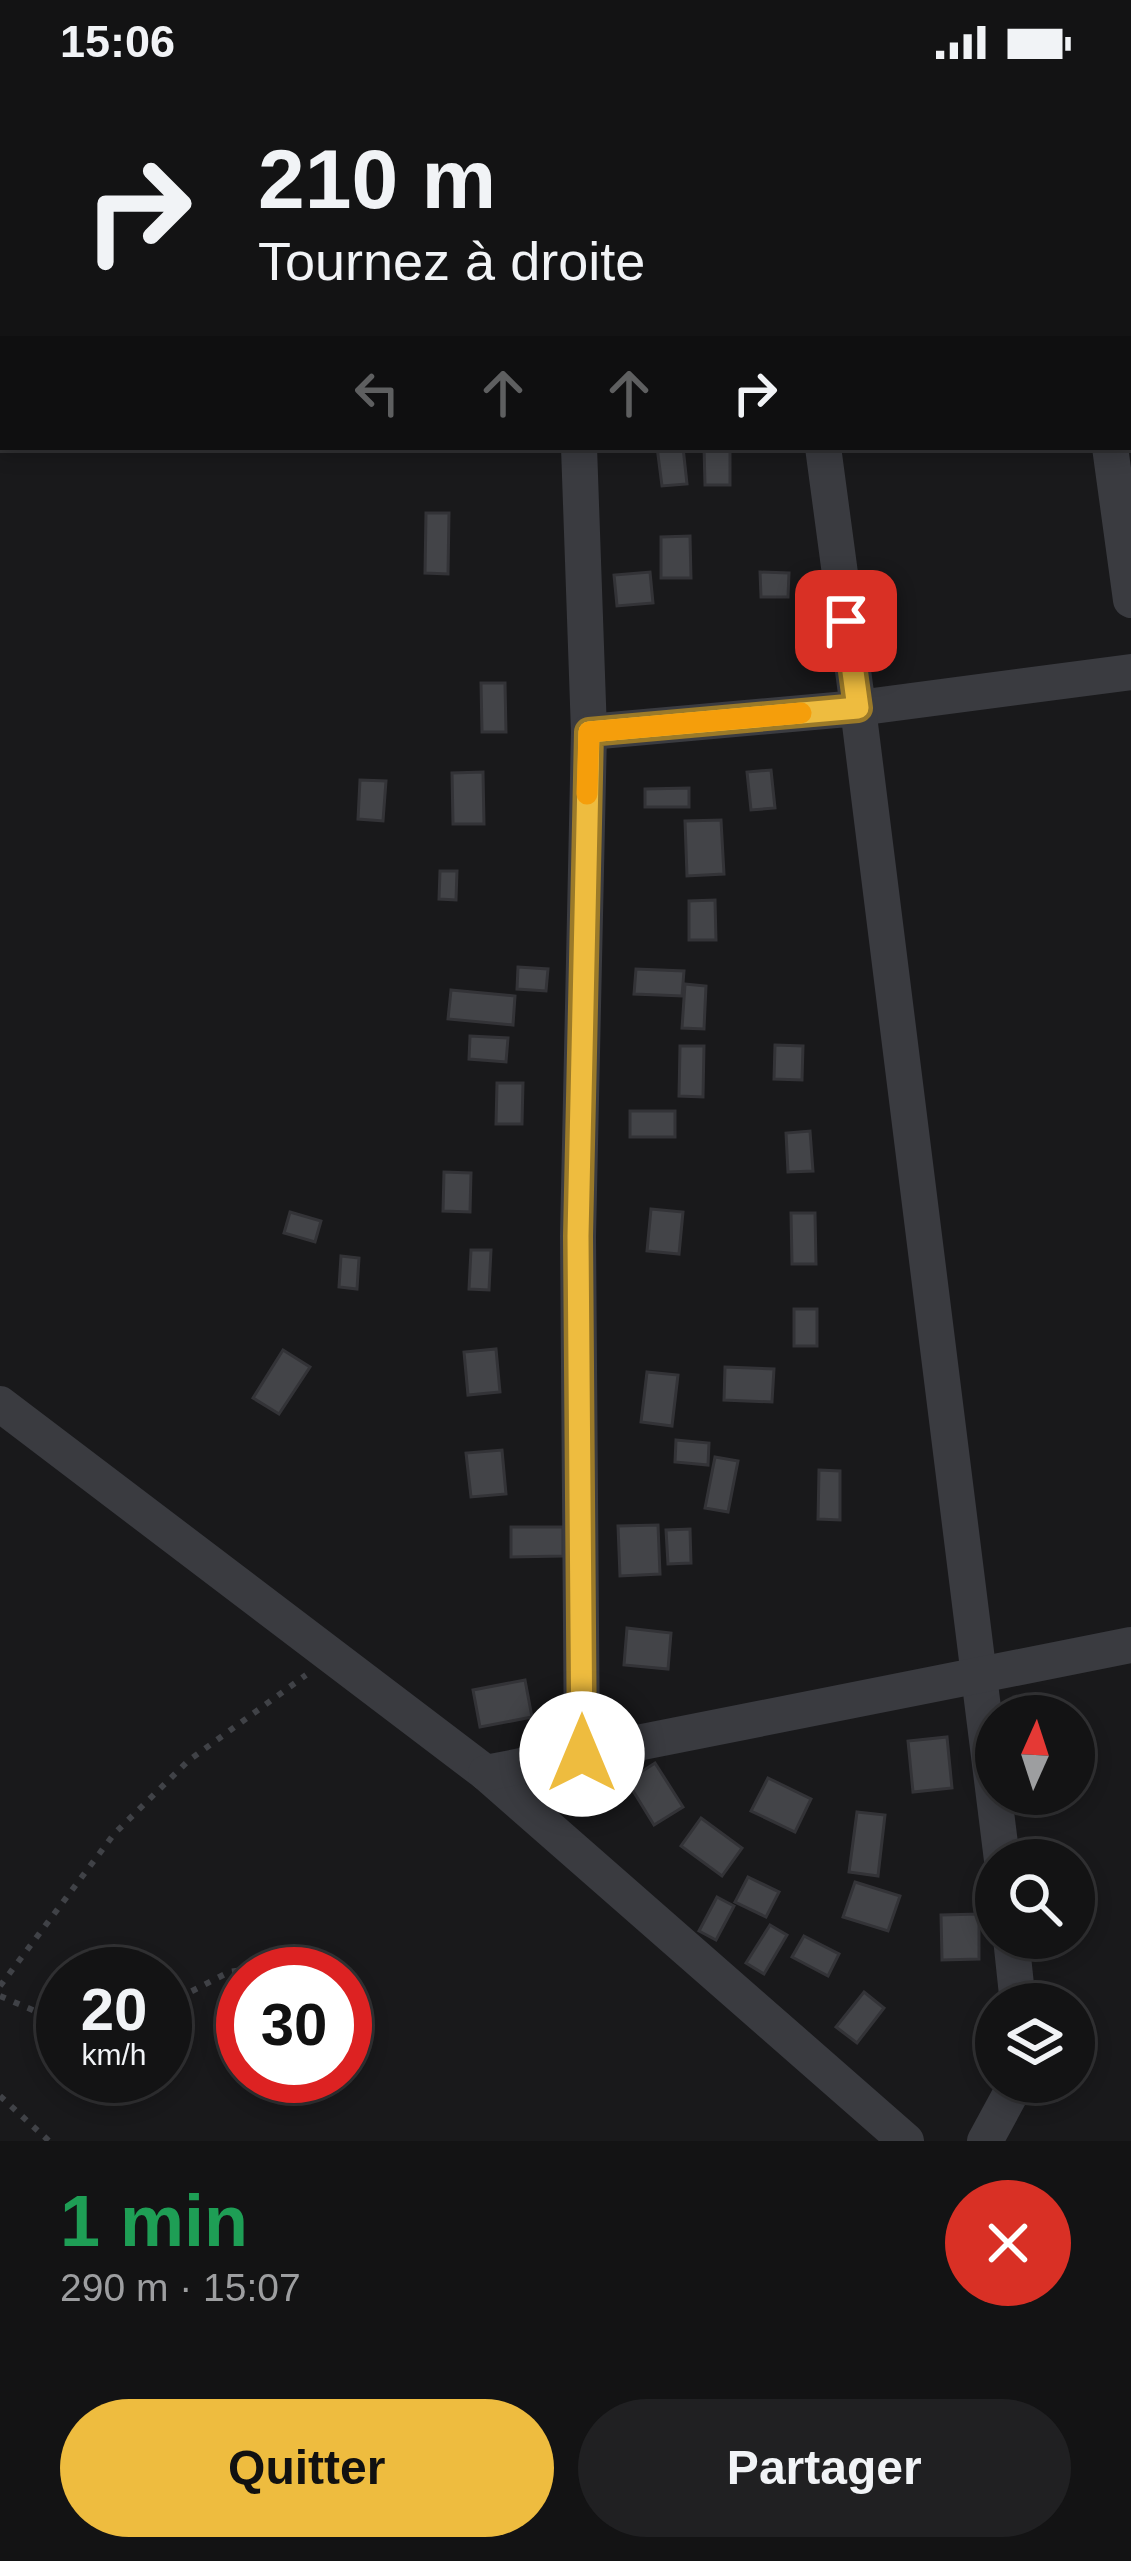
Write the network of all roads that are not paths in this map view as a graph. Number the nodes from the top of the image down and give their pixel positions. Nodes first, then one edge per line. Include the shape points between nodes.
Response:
1 (579, 450) edge
2 (823, 450) edge
3 (1110, 450) edge
4 (1131, 601) edge
5 (1131, 672) edge
6 (858, 708) junction
7 (589, 732) junction
8 (0, 1404) edge
9 (1131, 1645) edge
10 (980, 1675) junction
11 (582, 1754) junction
12 (486, 1773) junction
13 (1000, 1839) edge
14 (1006, 2103) edge
15 (906, 2141) edge
16 (985, 2141) edge

1 - 7 street
2 - 6 street
3 - 4 street
5 - 6 street
6 - 7 street
6 - 10 street
7 - 11 street via 578,1236
8 - 12 street
9 - 10 street
10 - 11 street
10 - 13 street
11 - 12 street
12 - 15 street
14 - 16 street

